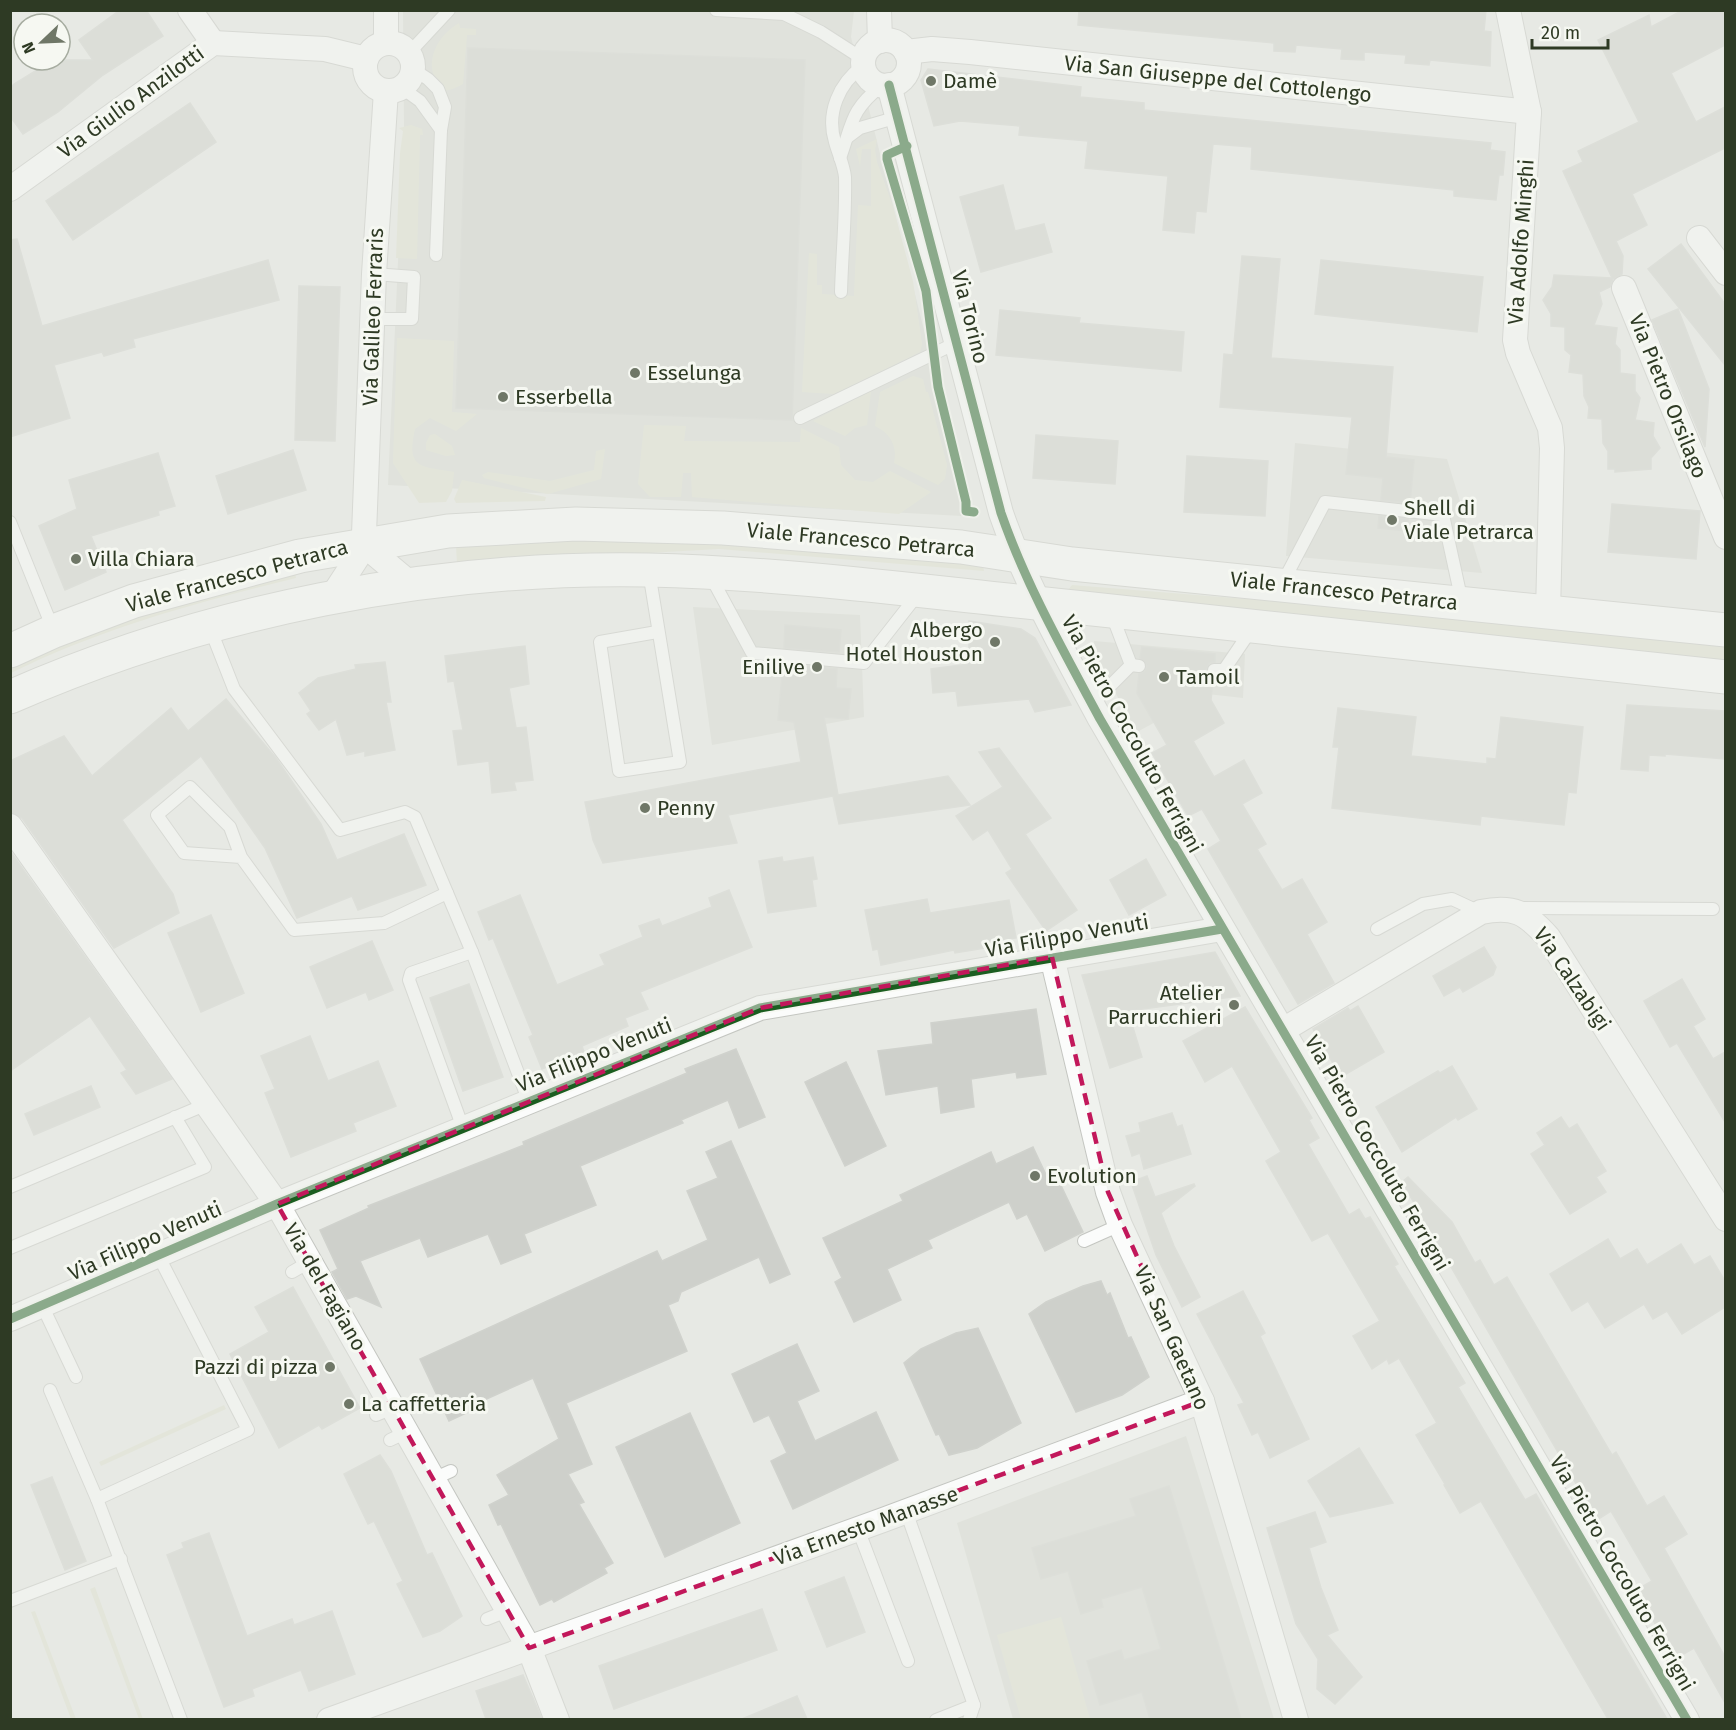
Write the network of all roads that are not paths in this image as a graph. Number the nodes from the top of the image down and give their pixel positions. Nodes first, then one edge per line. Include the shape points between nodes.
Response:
1 (190, 10) edge
2 (386, 10) edge
3 (449, 10) edge
4 (716, 10) edge
5 (879, 10) edge
6 (1508, 10) edge
7 (880, 40) junction
8 (213, 43) junction
9 (386, 43) junction
10 (906, 52) junction
11 (366, 59) junction
12 (863, 62) junction
13 (403, 75) junction
14 (886, 85) junction
15 (1529, 112) junction
16 (898, 117) junction
17 (441, 130) junction
18 (848, 137) junction
19 (840, 158) junction
20 (12, 184) edge
21 (1699, 238) dead end
22 (436, 255) dead end
23 (1725, 273) edge
24 (374, 274) junction
25 (1624, 288) dead end
26 (841, 292) dead end
27 (372, 319) junction
28 (958, 342) junction
29 (800, 418) dead end
30 (10, 522) edge
31 (1725, 537) edge
32 (363, 544) junction
33 (1016, 556) junction
34 (648, 570) junction
35 (710, 573) junction
36 (412, 585) junction
37 (1280, 586) junction
38 (919, 592) junction
39 (331, 598) junction
40 (1039, 603) junction
41 (1462, 604) junction
42 (1110, 611) junction
43 (1548, 613) junction
44 (1255, 625) junction
45 (210, 627) junction
46 (54, 630) junction
47 (1725, 630) edge
48 (657, 632) junction
49 (10, 651) edge
50 (1214, 670) dead end
51 (1725, 677) edge
52 (10, 697) edge
53 (1092, 704) junction
54 (10, 826) edge
55 (241, 858) junction
56 (447, 893) junction
57 (1713, 909) dead end
58 (1490, 910) junction
59 (1222, 929) junction
60 (1377, 929) dead end
61 (472, 952) junction
62 (1052, 957) junction
63 (1283, 1030) junction
64 (529, 1102) junction
65 (207, 1104) junction
66 (175, 1118) junction
67 (462, 1128) junction
68 (10, 1186) edge
69 (276, 1204) junction
70 (1725, 1219) edge
71 (1120, 1225) junction
72 (1084, 1241) dead end
73 (10, 1248) edge
74 (158, 1255) junction
75 (42, 1305) junction
76 (10, 1319) edge
77 (76, 1377) dead end
78 (50, 1390) dead end
79 (1202, 1401) junction
80 (97, 1499) junction
81 (906, 1511) junction
82 (858, 1529) junction
83 (121, 1559) junction
84 (10, 1601) edge
85 (529, 1647) junction
86 (908, 1661) dead end
87 (974, 1706) junction
88 (181, 1719) edge
89 (329, 1719) edge
90 (557, 1719) edge
91 (936, 1719) edge
92 (969, 1719) edge
93 (1296, 1719) edge
94 (1687, 1719) edge

1 - 8 street
2 - 9 street
3 - 13 lane
4 - 12 lane via 784,14 821,32
5 - 7 street
6 - 15 street, Via Adolfo Minghi
7 - 10 street via 895,42
7 - 12 street via 869,47
8 - 11 street, Via Giulio Anzilotti via 325,49
8 - 20 street, Via Giulio Anzilotti
9 - 11 street via 375,47
9 - 13 street via 400,45
10 - 14 street via 906,73 902,79
10 - 15 street, Via San Giuseppe del Cottolengo via 960,51
11 - 13 street via 369,80
12 - 14 street via 870,79
12 - 19 lane via 834,106 831,125
13 - 17 lane
13 - 17 lane via 428,79 438,89 445,107
13 - 24 street, Via Galileo Ferraris
14 - 16 street, Via Torino
14 - 18 lane via 861,102
15 - 43 street, Via Adolfo Minghi via 1514,326 1518,353 1550,428
16 - 18 lane via 860,128
16 - 28 street, Via Torino
17 - 22 lane
18 - 19 lane
19 - 26 lane via 845,175
21 - 23 street
24 - 27 street, Via Galileo Ferraris
24 - 27 lane via 414,277 412,319
25 - 31 street, Via Pietro Orsilago
27 - 32 street, Via Galileo Ferraris
28 - 29 lane
28 - 33 street, Via Torino via 995,491
30 - 46 lane
32 - 33 main road, Viale Francesco Petrarca via 455,531 613,524 782,532 961,547
32 - 36 street
32 - 39 street
32 - 46 main road, Viale Francesco Petrarca via 278,561 166,591
33 - 37 main road, Viale Francesco Petrarca
33 - 40 street, Via Torino
34 - 35 main road, Viale Francesco Petrarca
34 - 36 main road, Viale Francesco Petrarca
34 - 48 lane
35 - 38 main road, Viale Francesco Petrarca
35 - 38 lane via 752,653 864,663
36 - 39 main road, Viale Francesco Petrarca
37 - 41 main road, Viale Francesco Petrarca
37 - 41 lane via 1325,502 1443,515
38 - 40 main road, Viale Francesco Petrarca
39 - 45 main road, Viale Francesco Petrarca
40 - 42 main road, Viale Francesco Petrarca
40 - 53 street, Via Pietro Coccoluto Ferrigni
41 - 43 main road, Viale Francesco Petrarca
42 - 44 main road, Viale Francesco Petrarca
42 - 53 lane via 1135,665
43 - 47 main road, Viale Francesco Petrarca
44 - 50 lane via 1224,670
44 - 51 main road, Viale Francesco Petrarca
45 - 52 main road, Viale Francesco Petrarca via 117,655
45 - 56 lane via 234,689 340,830 411,813
46 - 49 main road, Viale Francesco Petrarca
48 - 48 lane via 680,762 619,771 600,642
53 - 59 street, Via Pietro Coccoluto Ferrigni
54 - 65 street, Via del Fagiano
55 - 55 lane via 184,852 157,815 190,787 230,827
55 - 56 lane via 294,930 384,923
56 - 61 lane
57 - 58 lane
58 - 60 lane via 1452,899 1423,904
58 - 63 street
58 - 70 street, Via Calzabigi via 1518,912 1533,920 1548,937
59 - 62 street, Via Filippo Venuti
59 - 63 street, Via Pietro Coccoluto Ferrigni
61 - 64 lane
61 - 67 lane via 411,973 409,980
62 - 64 street, Via Filippo Venuti via 760,1008
62 - 71 street, Via San Gaetano via 1099,1161
63 - 94 street, Via Pietro Coccoluto Ferrigni via 1535,1476
64 - 67 street, Via Filippo Venuti
65 - 66 lane
65 - 69 street, Via del Fagiano
66 - 68 lane
66 - 73 lane via 205,1167
67 - 69 street, Via Filippo Venuti
69 - 74 street, Via Filippo Venuti
69 - 85 street, Via del Fagiano via 301,1266 398,1436 442,1475 497,1615
71 - 72 lane
71 - 79 street, Via San Gaetano
74 - 75 street, Via Filippo Venuti
74 - 80 lane via 248,1430
75 - 76 street, Via Filippo Venuti
75 - 77 lane
78 - 80 lane
79 - 81 street, Via Ernesto Manasse
79 - 93 street, Via San Gaetano
80 - 83 lane
81 - 82 street, Via Ernesto Manasse
81 - 87 lane
82 - 85 street, Via Ernesto Manasse
82 - 86 lane
83 - 84 lane
83 - 88 lane
85 - 89 street
85 - 90 street, Via del Fagiano
87 - 91 lane
87 - 92 lane

